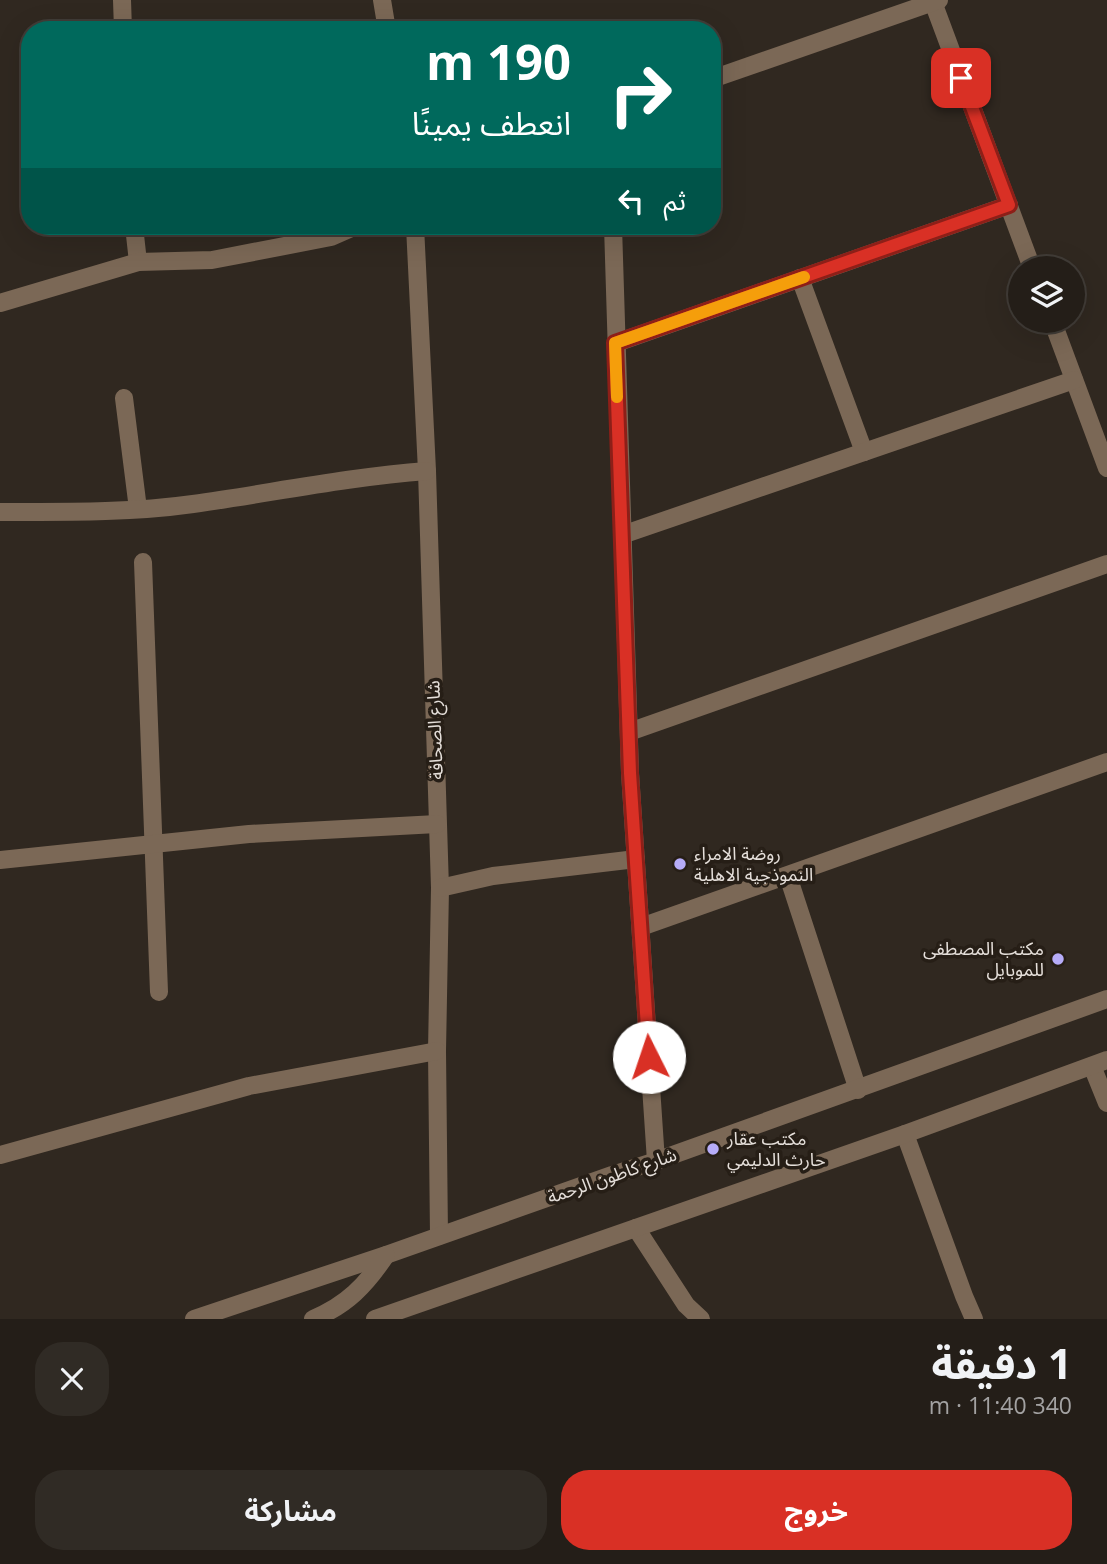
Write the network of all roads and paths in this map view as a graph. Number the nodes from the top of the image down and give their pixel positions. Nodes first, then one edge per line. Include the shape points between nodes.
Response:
1 (122, 0) edge
2 (382, 0) edge
3 (936, 1) edge
4 (123, 21) edge
5 (386, 21) edge
6 (721, 76) edge
7 (1009, 205) junction
8 (135, 235) edge
9 (336, 235) edge
10 (415, 235) edge
11 (613, 235) edge
12 (1028, 256) edge
13 (138, 262) junction
14 (800, 278) junction
15 (0, 303) edge
16 (1057, 333) edge
17 (615, 343) junction
18 (1074, 380) junction
19 (124, 398) dead end
20 (864, 452) junction
21 (1107, 468) edge
22 (427, 471) junction
23 (138, 509) junction
24 (0, 512) edge
25 (622, 535) junction
26 (143, 562) dead end
27 (1107, 564) edge
28 (629, 732) junction
29 (1107, 762) edge
30 (438, 824) junction
31 (152, 844) junction
32 (636, 859) junction
33 (0, 860) edge
34 (788, 876) junction
35 (440, 888) junction
36 (641, 927) junction
37 (159, 992) dead end
38 (1107, 999) edge
39 (437, 1051) junction
40 (1100, 1063) edge
41 (858, 1090) junction
42 (1107, 1103) edge
43 (905, 1134) junction
44 (0, 1155) edge
45 (656, 1161) junction
46 (636, 1228) junction
47 (439, 1236) junction
48 (386, 1255) junction
49 (971, 1318) edge
50 (194, 1319) edge
51 (313, 1319) edge
52 (375, 1319) edge
53 (701, 1319) edge

1 - 4 street
2 - 5 street
3 - 6 street
3 - 7 street
7 - 12 street
7 - 14 street
8 - 13 street
9 - 13 street via 212,260
10 - 22 street, شارع الصحافة
11 - 17 street
13 - 15 street
14 - 17 street
14 - 20 street
16 - 18 street
17 - 25 street
18 - 20 street
18 - 21 street
19 - 23 street
20 - 25 street
22 - 23 street
22 - 30 street, شارع الصحافة
23 - 24 street
25 - 28 street
26 - 31 street
27 - 28 street
28 - 32 street
29 - 34 street
30 - 31 street
30 - 35 street, شارع الصحافة
31 - 33 street
31 - 37 street
32 - 35 street via 493,876
32 - 36 street
34 - 36 street
34 - 41 street
35 - 39 street, شارع الصحافة
36 - 45 street
38 - 41 street, شارع كاطون الرحمة
39 - 44 street via 249,1086
39 - 47 street, شارع الصحافة
40 - 42 street
40 - 43 street
41 - 45 street, شارع كاطون الرحمة
43 - 46 street
43 - 49 street
45 - 47 street, شارع كاطون الرحمة
46 - 52 street
46 - 53 street
47 - 48 street, شارع كاطون الرحمة
48 - 50 street, شارع كاطون الرحمة
48 - 51 street via 368,1282

